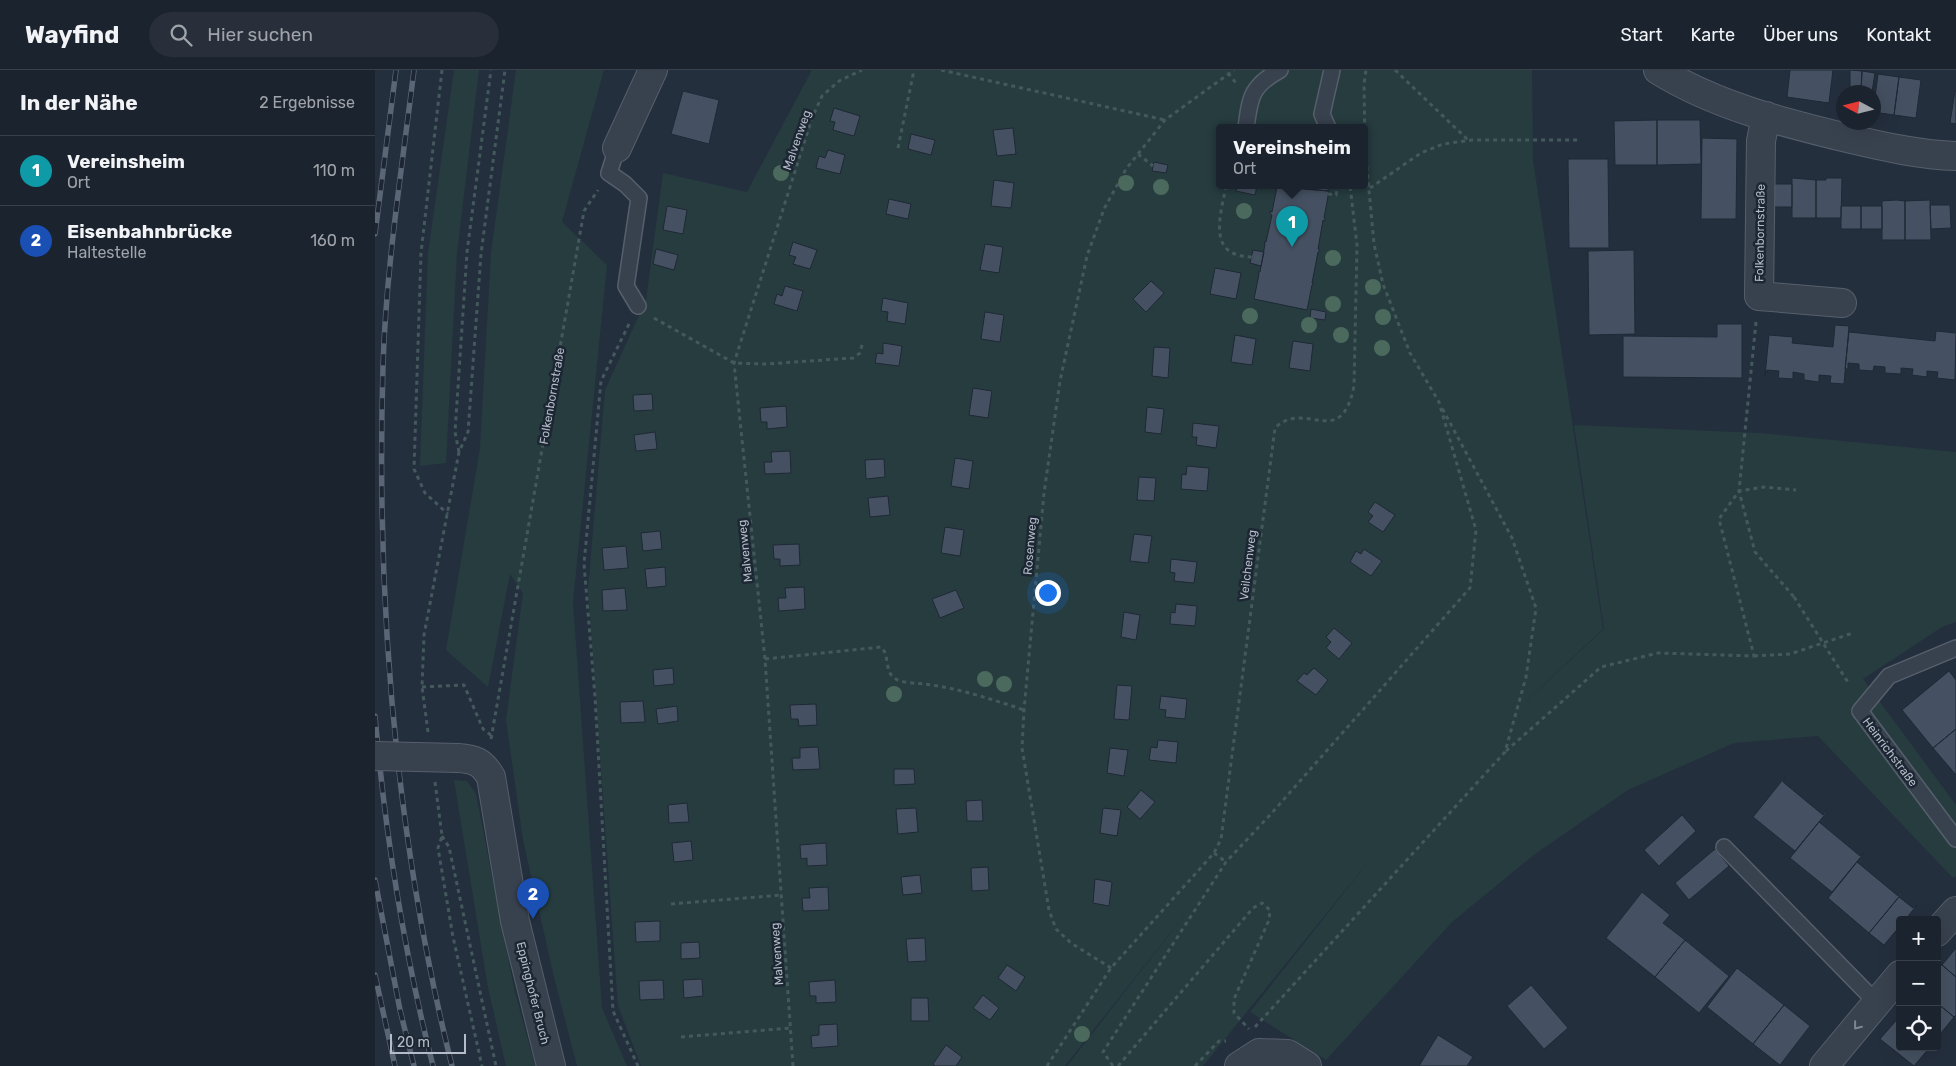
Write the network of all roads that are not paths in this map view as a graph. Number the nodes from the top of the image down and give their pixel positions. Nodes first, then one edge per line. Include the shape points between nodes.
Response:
1 (653, 70) edge
2 (1280, 70) edge
3 (1328, 70) edge
4 (1658, 70) edge
5 (1322, 114) junction
6 (1766, 116) junction
7 (1246, 124) edge
8 (1318, 124) edge
9 (1326, 124) edge
10 (1956, 156) edge
11 (613, 161) joint
12 (1842, 303) dead end
13 (638, 306) road end
14 (1956, 648) edge
15 (375, 756) edge
16 (1956, 839) edge
17 (1725, 847) dead end
18 (1956, 911) edge
19 (1941, 928) edge
20 (1896, 980) edge
21 (1876, 1002) junction
22 (1249, 1060) edge
23 (551, 1066) edge
24 (1307, 1066) edge
25 (1824, 1066) edge

1 - 11 street
2 - 7 lane via 1266,78 1249,98
3 - 5 lane
4 - 6 street via 1718,100
5 - 8 lane
5 - 9 lane
6 - 10 street via 1885,147
6 - 12 street, Folkenbornstraße via 1761,141 1759,296
11 - 13 lane via 625,184 639,198 626,286
14 - 16 lane, Heinrichstraße via 1889,676 1859,711
15 - 23 street, Eppinghofer Bruch, bridge via 472,758 480,762 491,777 515,921
17 - 21 lane
18 - 19 street
20 - 21 street
21 -> 25 street
22 - 24 street via 1288,1054

